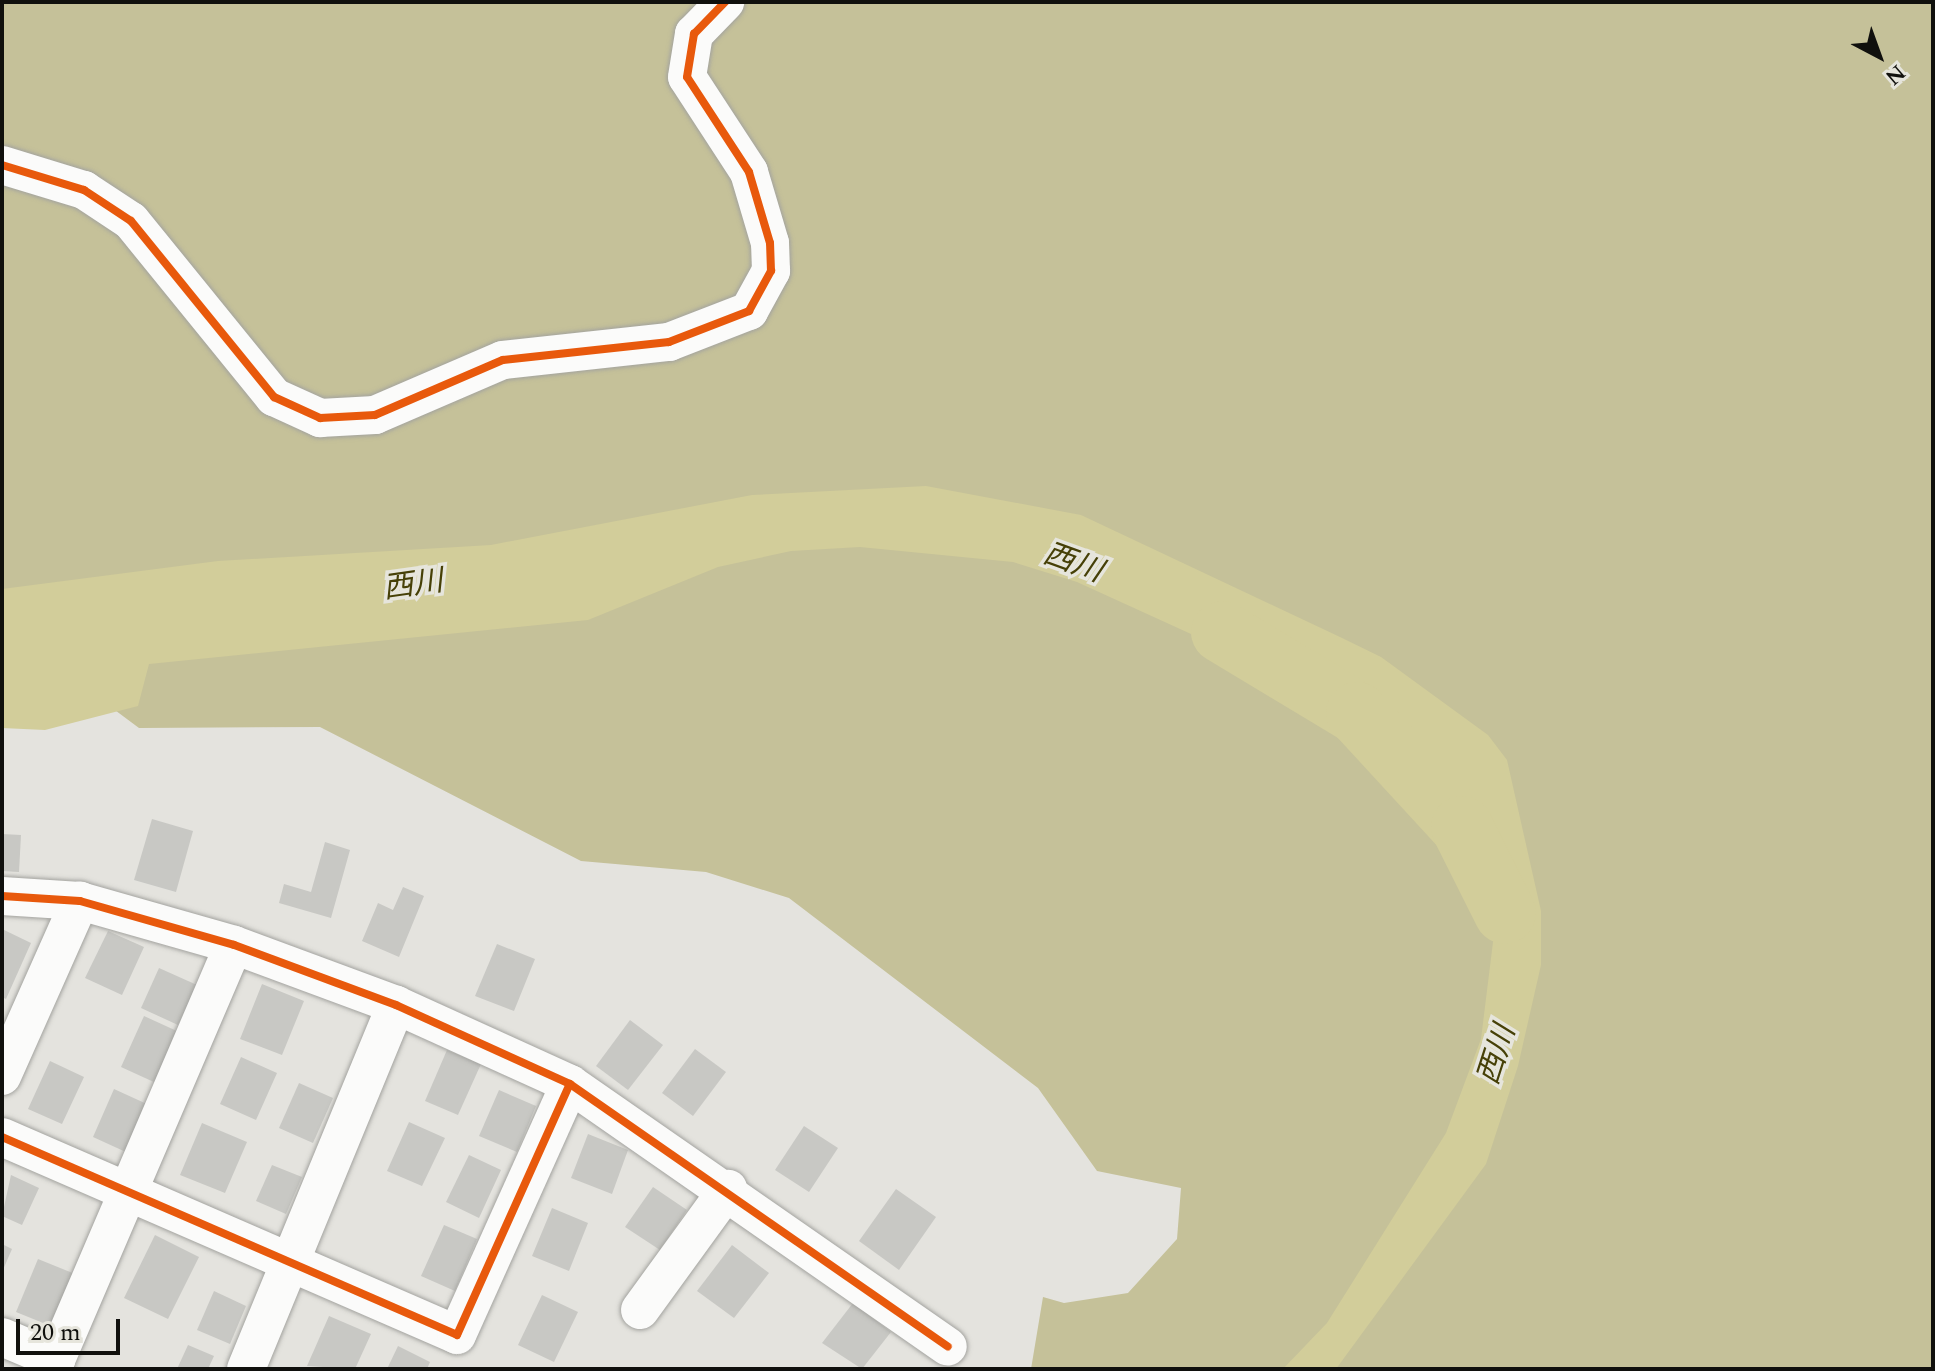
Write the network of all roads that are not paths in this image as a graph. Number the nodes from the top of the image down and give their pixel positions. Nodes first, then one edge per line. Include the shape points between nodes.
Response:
1 (725, 2) edge
2 (2, 165) edge
3 (2, 896) edge
4 (80, 901) junction
5 (234, 945) junction
6 (396, 1005) junction
7 (2, 1076) edge
8 (570, 1084) junction
9 (2, 1137) edge
10 (728, 1189) junction
11 (129, 1192) junction
12 (292, 1263) junction
13 (640, 1310) dead end
14 (2, 1337) edge
15 (948, 1347) dead end
16 (54, 1365) edge
17 (246, 1369) edge

1 - 2 street via 694,34 687,77 749,172 770,243 771,271 749,311 669,342 503,360 375,415 320,418 274,397 131,221 84,190
3 - 4 street
4 - 5 street
4 - 7 street
5 - 6 street
5 - 11 street
6 - 8 street
6 - 12 street
8 - 10 street
8 - 12 street via 457,1335
9 - 11 street
10 - 13 street
10 - 15 street
11 - 12 street
11 - 16 street
12 - 17 street
14 - 16 street

